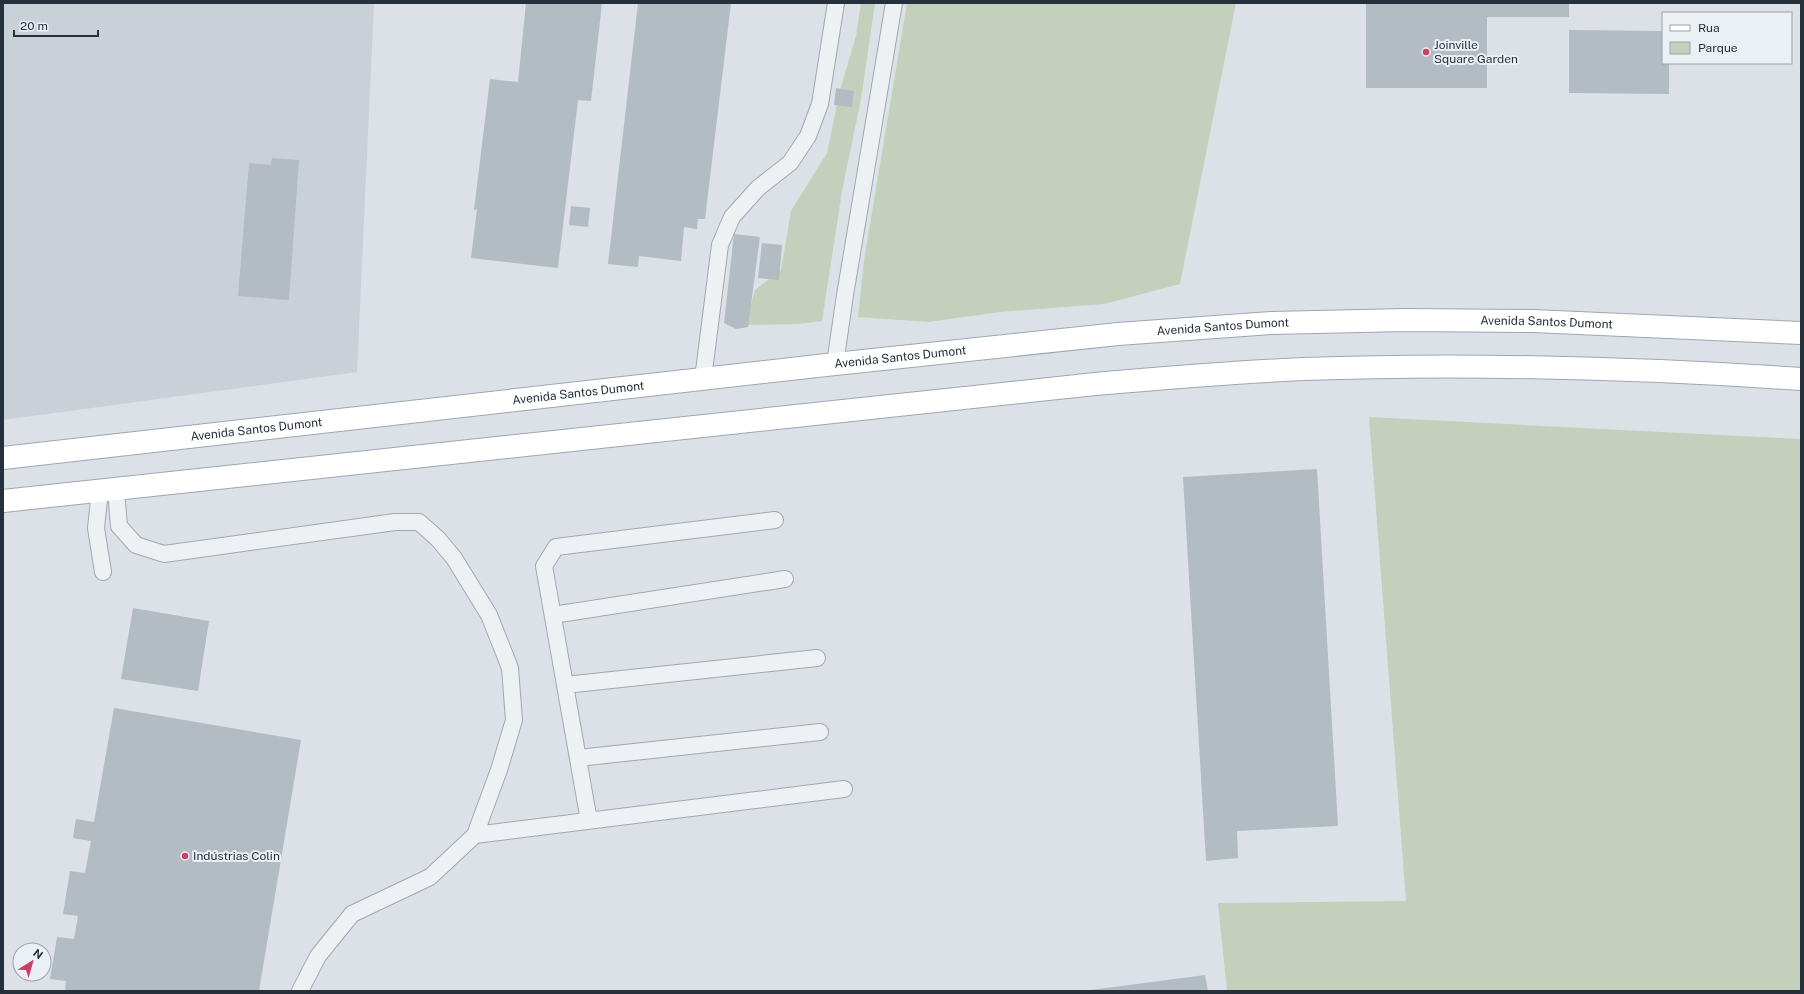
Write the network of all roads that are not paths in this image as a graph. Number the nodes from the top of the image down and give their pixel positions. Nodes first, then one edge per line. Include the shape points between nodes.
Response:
1 (836, 3) edge
2 (894, 3) edge
3 (1801, 332) edge
4 (835, 364) junction
5 (1801, 379) edge
6 (703, 380) junction
7 (3, 458) edge
8 (108, 491) junction
9 (3, 501) edge
10 (775, 520) dead end
11 (103, 572) dead end
12 (785, 579) dead end
13 (553, 615) junction
14 (817, 658) dead end
15 (565, 685) junction
16 (820, 732) dead end
17 (578, 758) junction
18 (844, 789) dead end
19 (589, 821) junction
20 (475, 835) junction
21 (300, 991) edge

1 - 6 lane via 820,104 808,136 790,163 758,188 732,217 720,245
2 - 4 lane
3 - 4 main road, Avenida Santos Dumont via 1533,321 1406,320 1271,324 1118,334
4 - 6 main road, Avenida Santos Dumont
5 - 8 main road via 1514,367 1304,369 1196,375 1087,384
6 - 7 main road, Avenida Santos Dumont
8 - 9 main road
8 - 11 lane via 96,528
8 - 20 lane via 119,526 136,545 164,554 395,522 419,522 438,539 454,558 489,615 510,668 514,720
10 - 13 lane via 556,547 544,566
12 - 13 lane
13 - 15 lane
14 - 15 lane
15 - 17 lane
16 - 17 lane
17 - 19 lane
18 - 19 lane
19 - 20 lane
20 - 21 lane via 430,877 352,914 318,956

